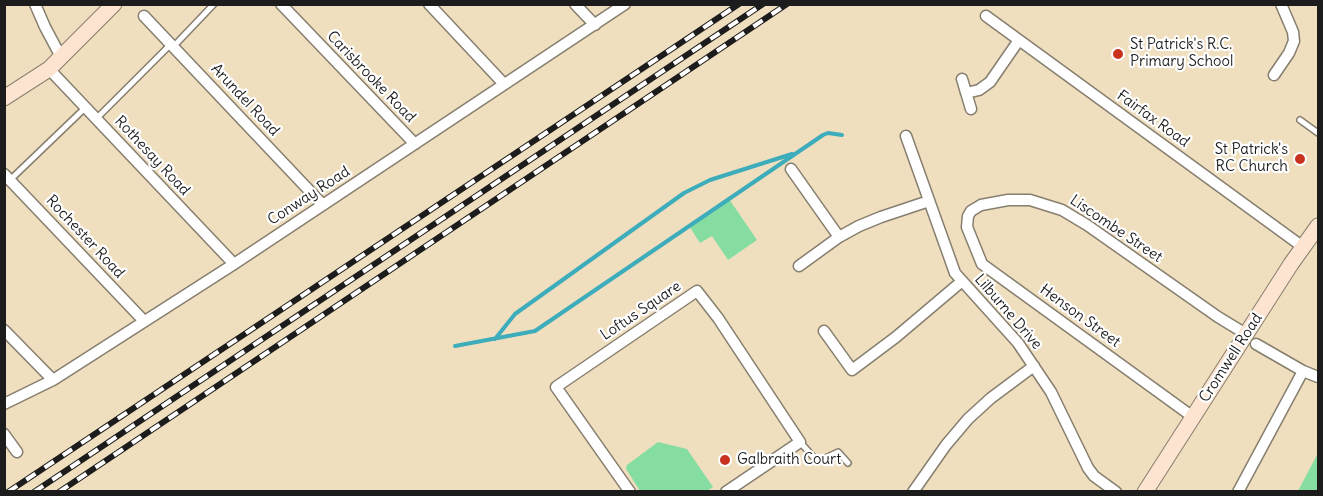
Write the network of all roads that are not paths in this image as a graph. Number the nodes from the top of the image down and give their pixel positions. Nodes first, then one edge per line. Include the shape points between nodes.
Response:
1 (35, 4) edge
2 (114, 4) edge
3 (214, 4) edge
4 (281, 4) edge
5 (429, 4) edge
6 (575, 4) edge
7 (626, 4) edge
8 (1281, 4) edge
9 (144, 16) dead end
10 (986, 16) dead end
11 (595, 25) junction
12 (1019, 40) junction
13 (172, 46) junction
14 (62, 57) junction
15 (49, 69) junction
16 (1274, 75) dead end
17 (962, 79) dead end
18 (504, 84) junction
19 (966, 93) junction
20 (4, 98) edge
21 (85, 108) junction
22 (971, 109) dead end
23 (96, 119) junction
24 (1299, 120) dead end
25 (1318, 133) edge
26 (906, 136) dead end
27 (415, 144) junction
28 (791, 169) dead end
29 (7, 177) edge
30 (929, 201) junction
31 (324, 205) junction
32 (967, 227) joint
33 (1317, 230) edge
34 (838, 237) junction
35 (1303, 247) junction
36 (234, 264) junction
37 (799, 266) dead end
38 (961, 282) junction
39 (144, 321) junction
40 (4, 330) edge
41 (824, 331) dead end
42 (1251, 339) junction
43 (1034, 366) junction
44 (852, 370) junction
45 (1303, 372) junction
46 (842, 377) dead end
47 (1318, 377) edge
48 (53, 380) junction
49 (4, 404) edge
50 (1193, 417) junction
51 (4, 434) edge
52 (800, 442) junction
53 (17, 452) dead end
54 (848, 463) dead end
55 (920, 489) edge
56 (630, 492) edge
57 (726, 492) edge
58 (1116, 492) edge
59 (1145, 492) edge
60 (1238, 492) edge

1 - 14 street
2 - 14 street
3 - 13 lane
4 - 27 street, Carisbrooke Road
5 - 18 street
6 - 11 street
7 - 11 street, Conway Road
8 - 16 street via 1294,41
9 - 13 street, Arundel Road
10 - 12 street, Fairfax Road
11 - 18 street, Conway Road
12 - 19 street via 990,82
12 - 35 street, Fairfax Road
13 - 23 lane
13 - 31 street, Arundel Road
14 - 15 street
15 - 20 street
15 - 21 street, Rothesay Road
17 - 19 street
18 - 27 street, Conway Road
19 - 22 street
21 - 23 street, Rothesay Road
21 - 29 lane
23 - 36 street, Rothesay Road
24 - 25 lane
26 - 30 street, Lilburne Drive
27 - 31 street, Conway Road
28 - 34 street
29 - 39 street, Rochester Road
30 - 34 street via 870,221
30 - 38 street, Lilburne Drive via 952,268
31 - 36 street, Conway Road
32 - 42 street, Liscombe Street via 971,211 988,203 1018,199 1054,207 1087,225
32 - 50 street, Henson Street via 982,264
33 - 35 street, Cromwell Road
34 - 37 street
35 - 42 street, Cromwell Road
36 - 39 street, Conway Road
38 - 43 street, Lilburne Drive via 1018,343
38 - 44 street
39 - 48 street, Conway Road
40 - 48 street
41 - 44 street
42 - 45 street
42 - 50 street, Cromwell Road
43 - 55 street via 968,419 946,445
43 - 58 street, Lilburne Drive via 1088,468
44 - 46 street
45 - 47 street
45 - 60 street
48 - 49 street, Conway Road
50 - 59 street, Cromwell Road
51 - 53 street
52 - 54 lane via 816,460 838,452
52 - 56 street, Loftus Square via 697,291 556,387
52 - 57 street

